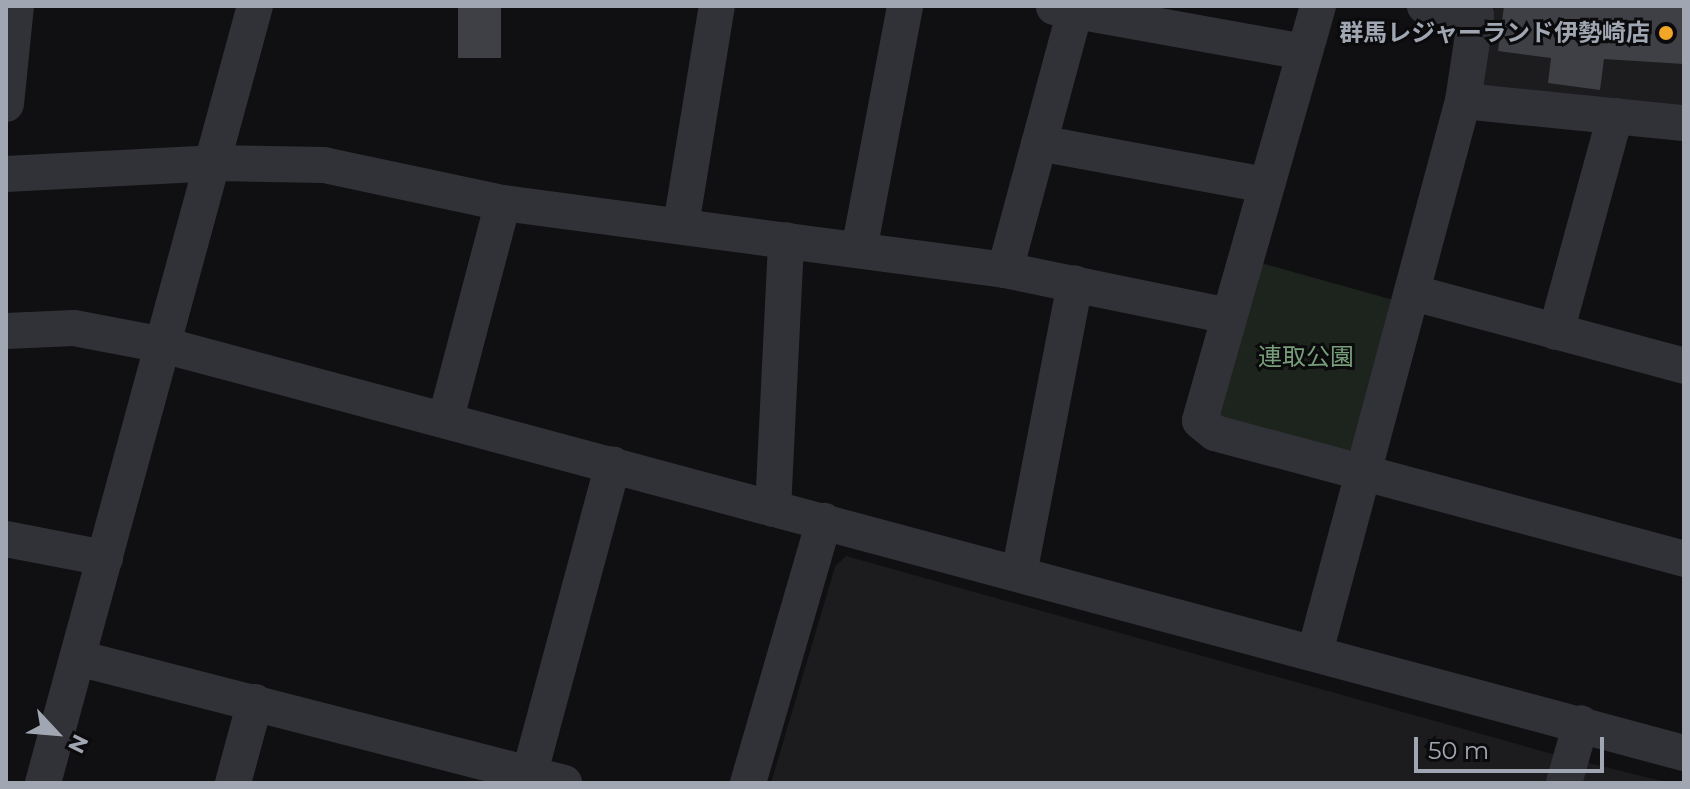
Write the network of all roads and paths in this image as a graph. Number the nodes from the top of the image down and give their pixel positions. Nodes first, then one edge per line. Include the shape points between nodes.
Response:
1 (16, 6) edge
2 (255, 6) edge
3 (717, 6) edge
4 (905, 6) edge
5 (1318, 6) edge
6 (1425, 6) edge
7 (1067, 8) edge
8 (1304, 52) junction
9 (1463, 101) junction
10 (6, 104) edge
11 (1615, 116) junction
12 (1684, 123) edge
13 (1039, 143) junction
14 (213, 163) junction
15 (6, 174) edge
16 (1266, 185) junction
17 (503, 203) junction
18 (681, 225) junction
19 (786, 240) junction
20 (859, 250) junction
21 (1005, 270) junction
22 (1075, 283) junction
23 (1414, 293) junction
24 (1229, 316) junction
25 (6, 331) edge
26 (1556, 332) junction
27 (163, 345) junction
28 (1684, 366) edge
29 (446, 418) junction
30 (613, 464) junction
31 (1363, 474) junction
32 (773, 509) junction
33 (824, 521) junction
34 (6, 539) edge
35 (105, 558) junction
36 (1684, 559) edge
37 (1019, 574) junction
38 (1315, 652) junction
39 (78, 658) junction
40 (255, 702) junction
41 (1581, 723) junction
42 (1684, 751) edge
43 (528, 778) edge
44 (43, 783) edge
45 (233, 783) edge
46 (564, 783) edge
47 (748, 783) edge
48 (1564, 783) edge

1 - 10 street
2 - 14 street
3 - 18 street
4 - 20 street
5 - 8 street
6 - 9 street via 1476,15
7 - 8 street
7 - 13 street
8 - 16 street
9 - 11 street
9 - 23 street
11 - 12 street
11 - 26 street
13 - 16 street
13 - 21 street
14 - 15 street
14 - 17 street via 324,165
14 - 27 street
16 - 24 street
17 - 18 street
17 - 29 street
18 - 19 street
19 - 20 street
19 - 32 street
20 - 21 street
21 - 22 street
22 - 24 street
22 - 37 street
23 - 26 street
23 - 31 street
24 - 31 street via 1200,421 1215,433
25 - 27 street via 74,328
26 - 28 street
27 - 29 street
27 - 35 street
29 - 30 street
30 - 32 street
30 - 43 street
31 - 36 street
31 - 38 street
32 - 33 street
33 - 37 street
33 - 47 street
34 - 35 street
35 - 39 street
37 - 38 street
38 - 41 street
39 - 40 street
39 - 44 street
40 - 43 street
40 - 45 street
41 - 42 street
41 - 48 street
43 - 46 street

